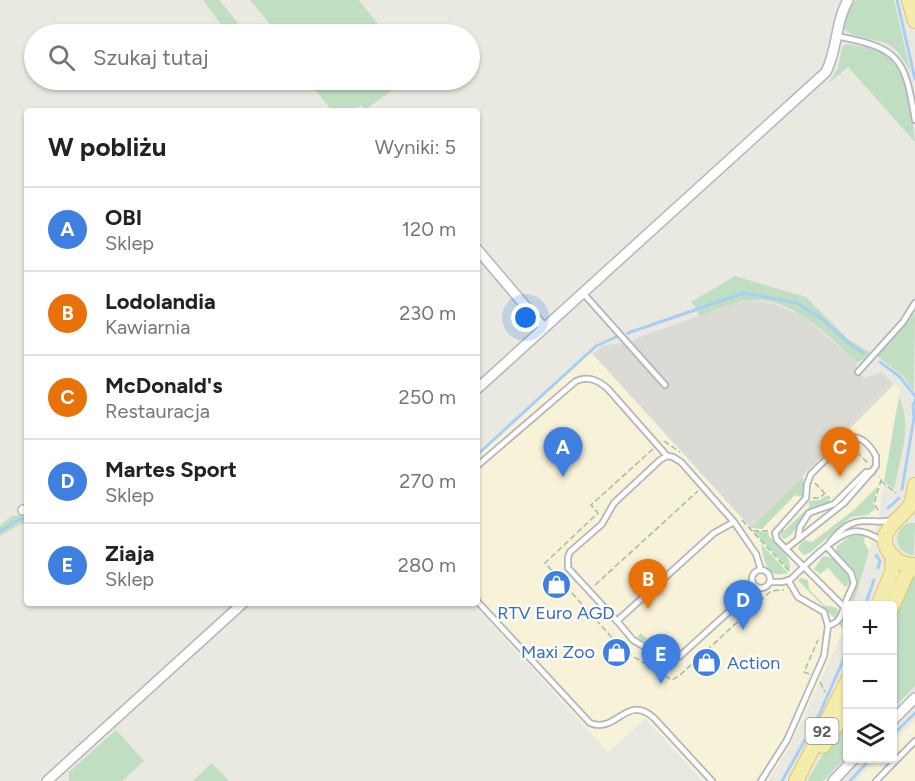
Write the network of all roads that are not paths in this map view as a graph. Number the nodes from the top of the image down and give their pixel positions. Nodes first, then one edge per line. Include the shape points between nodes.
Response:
1 (848, 0) edge
2 (909, 0) edge
3 (915, 21) edge
4 (836, 36) junction
5 (915, 120) edge
6 (480, 253) edge
7 (583, 292) junction
8 (915, 303) edge
9 (544, 328) junction
10 (858, 372) dead end
11 (665, 385) dead end
12 (480, 386) edge
13 (667, 456) junction
14 (480, 463) edge
15 (872, 471) junction
16 (915, 485) edge
17 (915, 513) edge
18 (897, 518) junction
19 (734, 522) junction
20 (798, 539) junction
21 (826, 547) junction
22 (787, 548) junction
23 (890, 550) junction
24 (915, 565) edge
25 (804, 567) junction
26 (761, 570) junction
27 (788, 580) junction
28 (770, 582) junction
29 (756, 587) junction
30 (846, 601) edge
31 (880, 601) edge
32 (895, 601) edge
33 (480, 604) edge
34 (240, 606) edge
35 (843, 606) edge
36 (843, 615) edge
37 (617, 621) junction
38 (828, 626) junction
39 (843, 690) edge
40 (915, 698) edge
41 (847, 709) edge
42 (897, 716) edge
43 (915, 741) edge
44 (851, 763) edge
45 (54, 779) edge
46 (712, 781) edge
47 (761, 781) edge
48 (795, 781) edge
49 (802, 781) edge
50 (833, 781) edge
51 (876, 781) edge

1 - 4 street
2 - 3 main road
4 - 5 lane via 873,44 897,60 907,77
4 - 7 street via 834,57 811,88
6 - 9 street
7 - 9 street
7 - 11 lane
8 - 10 lane
9 - 12 street
13 - 14 lane via 608,389 590,378 576,381
13 - 19 lane via 681,462
13 - 37 lane via 614,503 602,524 568,557 568,568
15 - 20 lane via 844,503
15 - 20 lane via 866,472 834,504 809,513
15 - 22 lane via 874,452 859,438 843,442 811,474 806,498 775,533
16 - 18 main road via 909,506
17 - 18 main road
18 - 21 lane via 851,524
18 - 23 main road via 887,533
19 - 26 lane via 756,554
19 - 37 lane via 714,533
20 - 22 lane
21 - 23 lane via 852,531 869,533
21 - 25 lane
21 - 30 lane via 854,583
22 - 25 lane
23 - 24 main road via 904,564
23 - 31 main road via 892,572
24 - 32 main road via 907,573
25 - 27 lane
25 - 35 lane
26 - 28 lane via 769,574
26 - 29 lane via 753,578
27 - 28 lane
27 - 38 lane via 798,597 824,612
28 - 29 lane via 763,588
29 - 37 lane via 670,663 633,640
33 - 46 lane via 590,723 604,725 631,710 643,710
34 - 45 street
36 - 38 lane
38 - 47 lane via 824,656 787,740
39 - 48 main road, 92
40 - 42 street
41 - 49 main road, 92
43 - 51 lane
44 - 50 street

